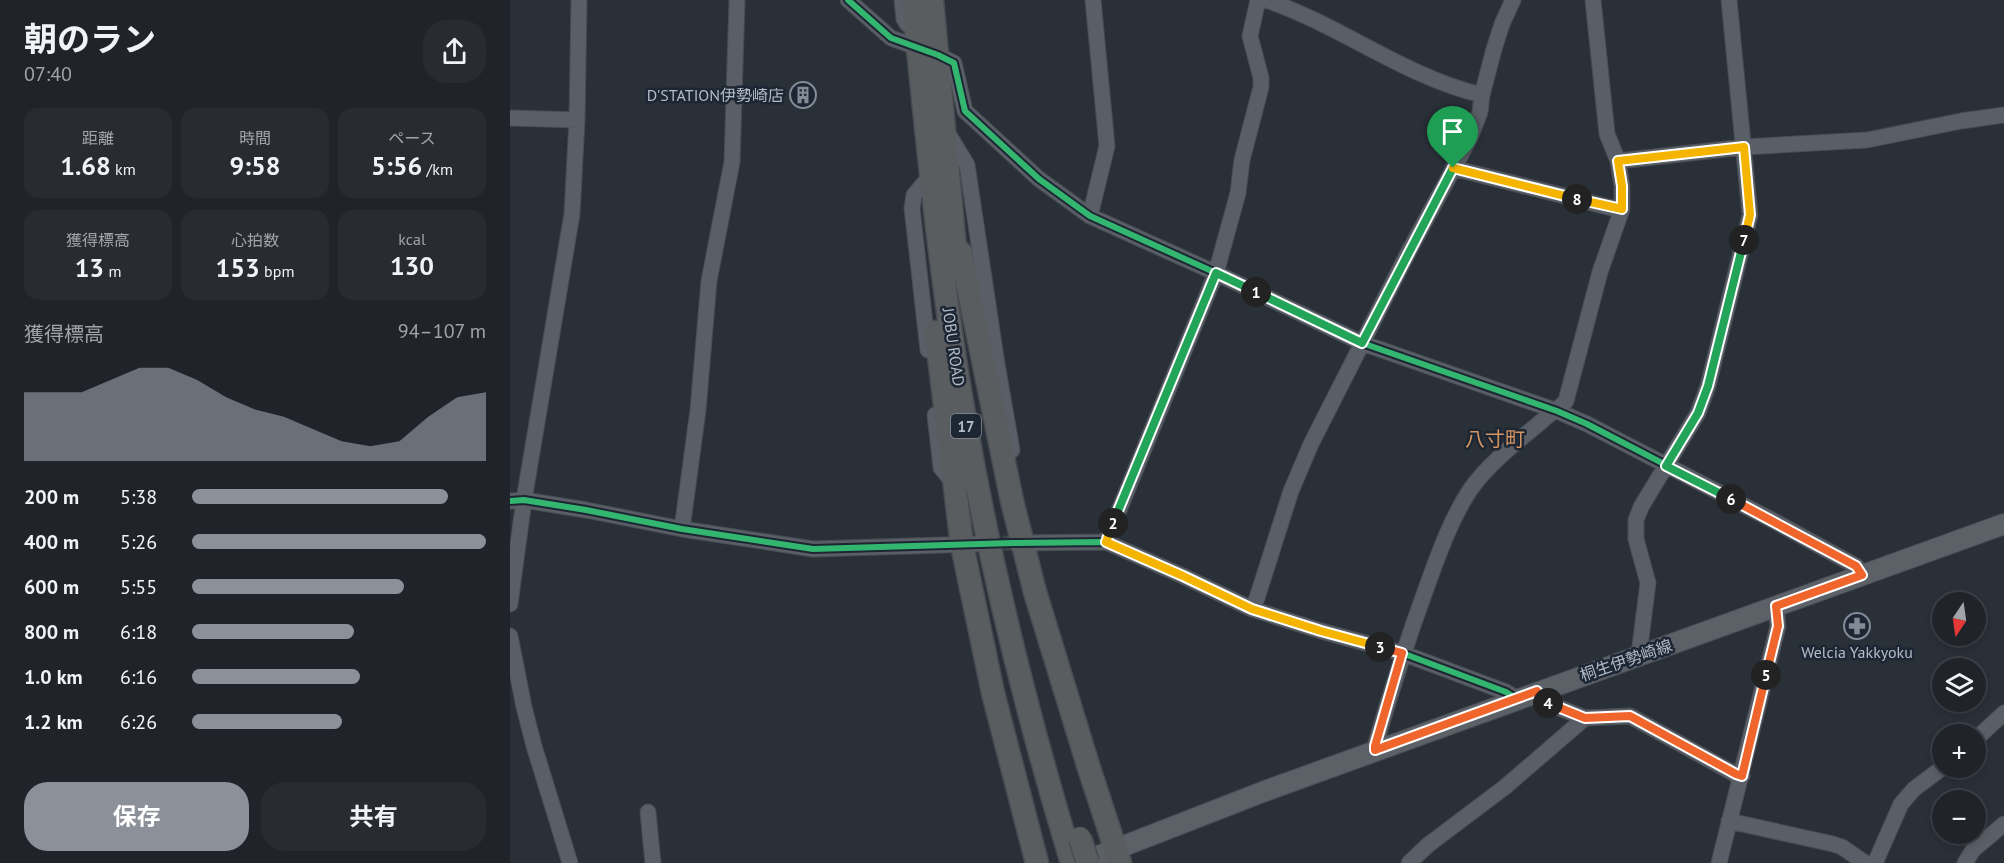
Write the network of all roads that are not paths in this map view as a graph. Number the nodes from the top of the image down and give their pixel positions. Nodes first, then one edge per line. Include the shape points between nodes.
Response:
1 (579, 0) edge
2 (737, 0) edge
3 (848, 0) edge
4 (902, 0) edge
5 (913, 0) edge
6 (932, 0) edge
7 (943, 0) edge
8 (1092, 0) edge
9 (1258, 0) edge
10 (1266, 0) edge
11 (1513, 0) edge
12 (1593, 0) edge
13 (1729, 0) edge
14 (927, 46) junction
15 (1482, 94) junction
16 (2004, 115) edge
17 (510, 118) edge
18 (577, 120) junction
19 (944, 127) junction
20 (1744, 147) junction
21 (1618, 161) junction
22 (1453, 168) junction
23 (932, 175) junction
24 (951, 204) junction
25 (1622, 209) junction
26 (1090, 216) junction
27 (939, 244) junction
28 (1216, 273) junction
29 (1362, 343) junction
30 (1557, 411) junction
31 (1666, 466) junction
32 (955, 485) junction
33 (517, 500) edge
34 (1012, 501) junction
35 (2004, 524) edge
36 (682, 529) junction
37 (1106, 542) junction
38 (1018, 543) junction
39 (969, 545) junction
40 (1862, 575) junction
41 (510, 604) edge
42 (1776, 606) junction
43 (1252, 609) junction
44 (511, 643) edge
45 (1402, 653) junction
46 (1641, 656) junction
47 (1537, 691) junction
48 (1517, 699) junction
49 (2004, 713) edge
50 (1585, 718) junction
51 (1986, 729) edge
52 (1375, 750) junction
53 (1742, 776) junction
54 (1932, 776) edge
55 (648, 812) dead end
56 (1729, 821) junction
57 (2004, 824) edge
58 (1073, 848) edge
59 (1118, 856) edge
60 (570, 863) edge
61 (653, 863) edge
62 (1037, 863) edge
63 (1080, 863) edge
64 (1088, 863) edge
65 (1409, 863) edge
66 (1719, 863) edge
67 (1865, 863) edge
68 (1875, 863) edge
69 (1965, 863) edge

1 - 18 street
2 - 36 street via 732,162 709,281 698,410
3 - 14 street via 891,38
4 - 14 street via 904,19
5 - 14 highway, JOBU ROAD / 17
6 - 14 highway, JOBU ROAD / 17
7 - 14 street via 945,21
8 - 26 street via 1107,146
9 - 28 street via 1250,36 1261,87
10 - 15 street via 1399,63
11 - 15 street
12 - 21 street via 1607,134
13 - 20 street
14 - 19 highway, JOBU ROAD / 17
14 - 23 highway, JOBU ROAD / 17
14 - 26 street via 954,63 965,111 1039,179
15 - 22 street via 1470,138
16 - 20 street via 1868,140
17 - 18 street
18 - 33 street via 572,214
19 - 24 highway, JOBU ROAD / 17
19 - 34 street via 967,165 1018,480
20 - 21 street
20 - 31 street via 1748,224 1708,386 1698,413
21 - 25 street
22 - 25 street
22 - 29 street
23 - 27 highway, JOBU ROAD / 17
23 - 32 street via 914,195 912,208 941,468
24 - 34 highway
24 - 58 highway, JOBU ROAD / 17 via 978,410 1004,551
25 - 30 street via 1600,272 1566,401
26 - 28 street
27 - 32 highway via 929,270
27 - 58 highway, JOBU ROAD / 17 via 963,412 990,556 1024,699
28 - 29 street
28 - 37 street
29 - 30 street
29 - 43 street via 1295,482
30 - 31 street
30 - 45 street via 1500,456 1471,489 1444,541
31 - 40 street via 1856,566
31 - 46 street via 1636,520 1636,538 1648,583
32 - 39 highway
33 - 36 street
33 - 41 street
34 - 38 highway
35 - 40 main road, 桐生伊勢崎線
36 - 39 street via 813,549
37 - 38 street
37 - 43 street
38 - 59 highway
39 - 62 highway via 993,693
40 - 42 main road, 桐生伊勢崎線
42 - 46 main road, 桐生伊勢崎線
42 - 53 street via 1778,626
43 - 45 street
44 - 60 street via 531,736
45 - 48 street
45 - 52 street
46 - 47 main road, 桐生伊勢崎線
47 - 48 main road, 桐生伊勢崎線
47 - 50 street via 1547,703
48 - 52 main road, 桐生伊勢崎線
49 - 51 street
50 - 53 street via 1630,716
50 - 65 street
52 - 59 main road, 桐生伊勢崎線 via 1265,790
53 - 56 street
54 - 68 street via 1901,804
55 - 61 street
56 - 66 street
56 - 67 street via 1833,844
57 - 69 street via 1973,850
58 - 64 highway, JOBU ROAD / 17, bridge
59 - 63 main road, 桐生伊勢崎線

